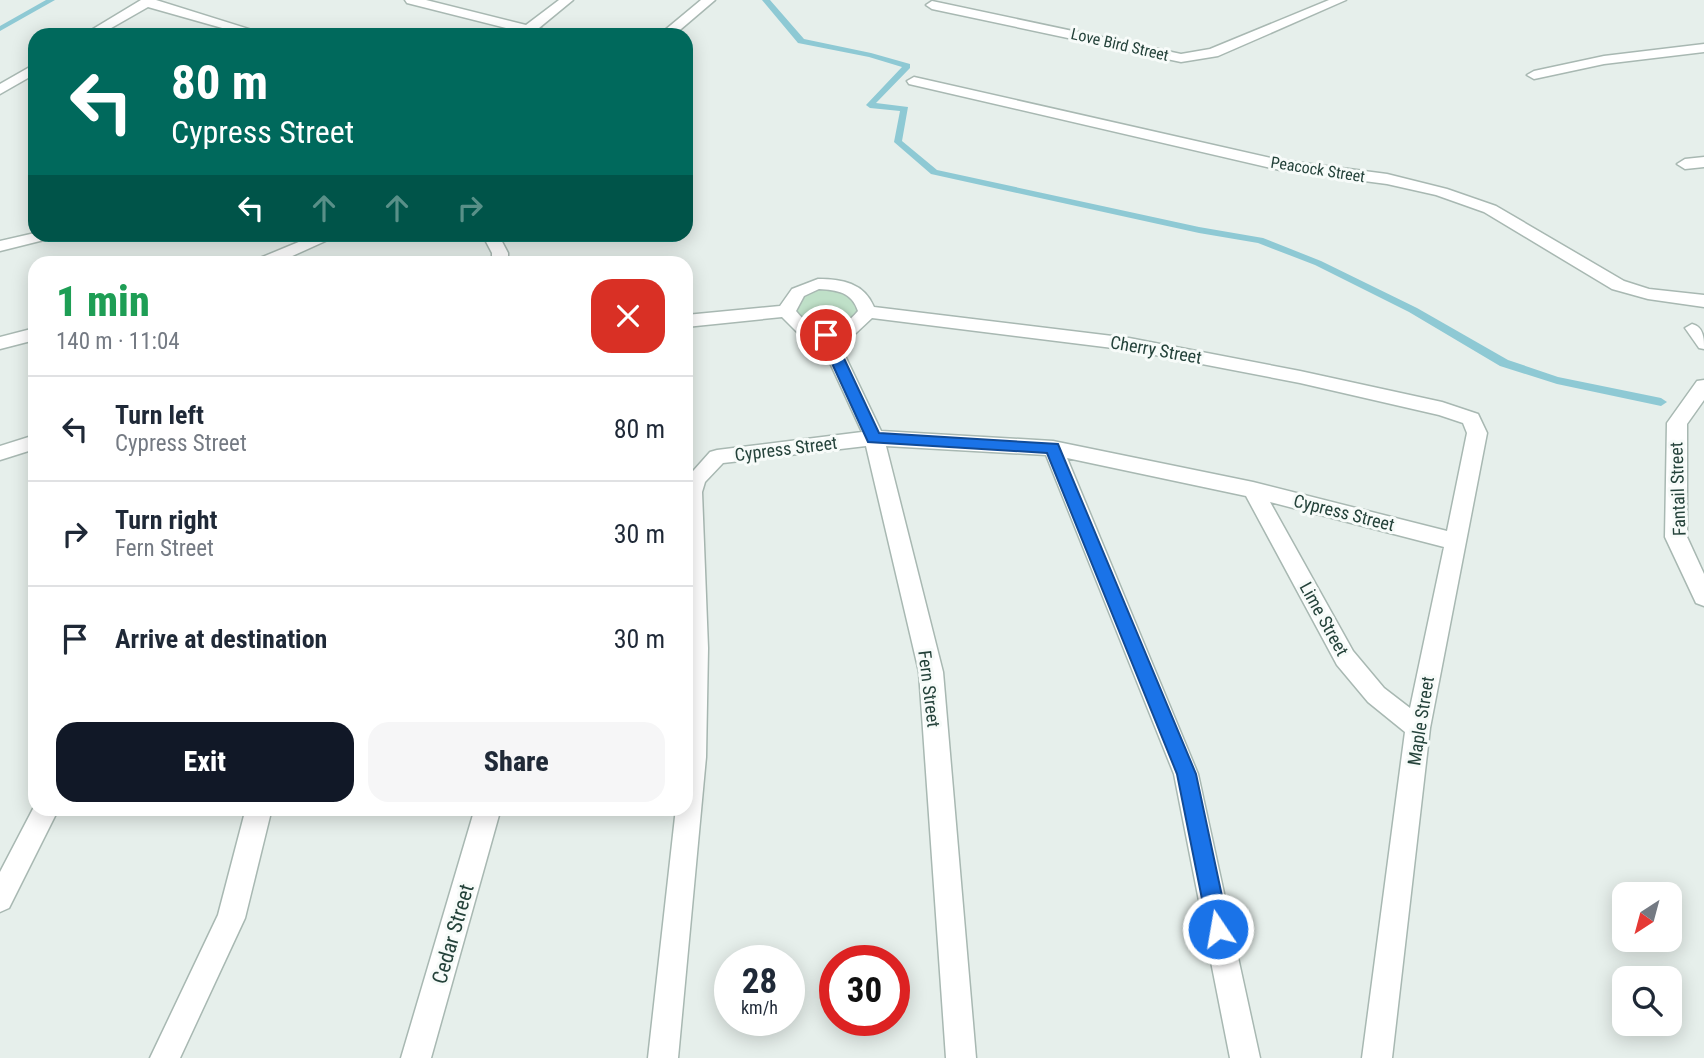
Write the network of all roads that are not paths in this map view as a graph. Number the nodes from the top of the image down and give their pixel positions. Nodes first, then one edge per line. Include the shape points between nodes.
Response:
1 (411, 0) edge
2 (567, 0) edge
3 (709, 0) edge
4 (1340, 0) edge
5 (148, 1) edge
6 (433, 2) edge
7 (932, 5) dead end
8 (102, 28) edge
9 (238, 28) edge
10 (513, 28) edge
11 (530, 28) edge
12 (675, 28) edge
13 (1704, 48) edge
14 (28, 72) edge
15 (1534, 75) dead end
16 (914, 81) dead end
17 (0, 90) edge
18 (1704, 162) edge
19 (1685, 164) dead end
20 (28, 239) edge
21 (314, 242) edge
22 (0, 246) edge
23 (280, 256) edge
24 (1704, 301) edge
25 (787, 311) junction
26 (867, 312) junction
27 (693, 320) edge
28 (1692, 328) dead end
29 (826, 335) junction
30 (28, 336) edge
31 (0, 342) edge
32 (1704, 345) edge
33 (1704, 386) edge
34 (1443, 409) joint
35 (874, 438) junction
36 (28, 444) edge
37 (1053, 448) junction
38 (0, 453) edge
39 (693, 489) edge
40 (1253, 490) junction
41 (693, 523) edge
42 (1454, 541) junction
43 (1704, 597) edge
44 (1418, 728) junction
45 (693, 767) edge
46 (43, 816) edge
47 (257, 816) edge
48 (486, 816) edge
49 (688, 816) edge
50 (0, 899) edge
51 (165, 1058) edge
52 (416, 1058) edge
53 (663, 1058) edge
54 (961, 1058) edge
55 (1245, 1058) edge
56 (1377, 1058) edge

1 - 6 street
2 - 11 street
3 - 12 street
4 - 7 street, Love Bird Street via 1213,53 1181,58
5 - 8 street
5 - 9 street
6 - 10 street
13 - 15 street via 1604,60
14 - 17 street
16 - 24 street, Peacock Street via 1280,165 1387,179 1441,192 1490,209 1618,285
18 - 19 street
20 - 22 street
21 - 23 street
25 - 26 street via 790,299 801,289 828,284 854,289
25 - 27 street
25 - 29 street via 793,323
26 - 29 street via 860,324
26 - 34 street, Cherry Street via 1129,344
28 - 32 lane
29 - 35 street, Fern Street
30 - 31 street
33 - 43 street, Fantail Street via 1677,423 1676,512 1676,537
34 - 42 street, Maple Street via 1471,419 1478,433
35 - 37 street, Cypress Street
35 - 39 street, Cypress Street via 717,457
35 - 54 street, Fern Street via 930,672
36 - 38 street
37 - 40 street, Cypress Street
37 - 55 street via 1186,774
40 - 42 street, Cypress Street
40 - 44 street, Lime Street via 1345,659 1376,695
41 - 45 street, Cypress Street via 697,648
42 - 44 street, Maple Street
44 - 56 street, Maple Street
46 - 50 street
47 - 51 street via 231,918
48 - 52 street, Cedar Street
49 - 53 street, Cypress Street

